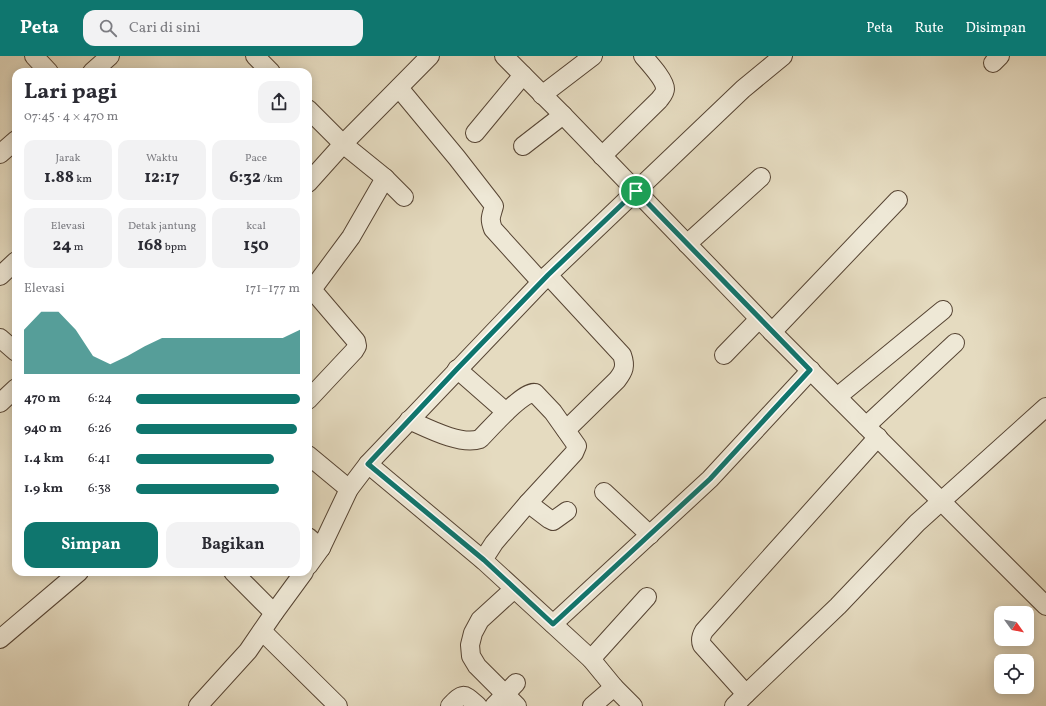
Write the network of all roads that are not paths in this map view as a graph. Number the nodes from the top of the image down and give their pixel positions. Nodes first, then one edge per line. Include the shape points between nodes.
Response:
1 (34, 56) edge
2 (110, 56) edge
3 (255, 56) edge
4 (430, 56) edge
5 (504, 56) edge
6 (593, 56) edge
7 (643, 56) edge
8 (783, 56) edge
9 (45, 68) edge
10 (96, 68) edge
11 (267, 68) edge
12 (523, 75) junction
13 (399, 88) junction
14 (542, 95) junction
15 (312, 113) edge
16 (563, 115) junction
17 (475, 133) dead end
18 (12, 144) edge
19 (343, 144) junction
20 (523, 146) dead end
21 (0, 154) edge
22 (602, 156) junction
23 (760, 177) dead end
24 (385, 178) junction
25 (312, 179) edge
26 (636, 191) junction
27 (404, 197) dead end
28 (898, 200) dead end
29 (687, 244) junction
30 (12, 265) edge
31 (0, 276) edge
32 (544, 278) junction
33 (943, 310) dead end
34 (759, 319) junction
35 (772, 332) junction
36 (0, 338) edge
37 (955, 343) dead end
38 (12, 348) edge
39 (724, 355) dead end
40 (457, 369) junction
41 (810, 370) junction
42 (12, 392) edge
43 (312, 396) edge
44 (837, 397) junction
45 (0, 404) edge
46 (506, 412) junction
47 (1043, 417) edge
48 (409, 420) junction
49 (566, 430) junction
50 (872, 432) junction
51 (312, 458) edge
52 (368, 464) junction
53 (349, 489) junction
54 (604, 492) dead end
55 (942, 501) junction
56 (528, 503) junction
57 (567, 511) dead end
58 (650, 535) junction
59 (314, 542) edge
60 (484, 560) junction
61 (74, 576) edge
62 (237, 576) edge
63 (301, 576) edge
64 (514, 589) junction
65 (647, 597) dead end
66 (1044, 601) edge
67 (274, 613) junction
68 (553, 624) junction
69 (262, 631) junction
70 (0, 639) edge
71 (592, 659) junction
72 (614, 687) junction
73 (508, 697) edge
74 (740, 700) edge
75 (198, 706) edge
76 (338, 706) edge
77 (450, 706) edge
78 (478, 706) edge
79 (592, 706) edge
80 (633, 706) edge

1 - 9 street
2 - 10 street
3 - 11 street
4 - 13 street
5 - 12 street
6 - 14 street
7 - 22 street via 663,82 664,93
8 - 26 street via 743,89
12 - 14 street
12 - 17 street
13 - 19 street
13 - 32 street via 492,202 494,206 490,221 493,229
14 - 16 street
15 - 19 street
16 - 20 street
16 - 22 street
18 - 21 street
19 - 24 street
19 - 25 street
22 - 26 street
23 - 29 street
24 - 27 street
24 - 43 street via 351,237 314,287 315,293 356,341 357,346
26 - 29 street
26 - 32 street
28 - 35 street
29 - 34 street
30 - 31 street
32 - 40 street
32 - 49 street via 622,355 625,364 617,380
33 - 44 street
34 - 35 street
34 - 39 street
35 - 41 street
36 - 38 street
37 - 50 street
40 - 46 street
40 - 48 street
41 - 44 street
41 - 58 street via 710,479
42 - 45 street
44 - 50 street
46 - 48 street via 480,439 472,441 442,434
46 - 49 street via 533,392
47 - 55 street
48 - 52 street
49 - 56 street via 576,443 575,450
50 - 55 street
50 - 74 street via 776,550 701,636 702,645
51 - 53 street
52 - 53 street
52 - 60 street
53 - 59 street
54 - 58 street
55 - 66 street
55 - 74 street
56 - 57 street via 553,521
56 - 60 street via 494,543
58 - 68 street
60 - 64 street
61 - 70 street
62 - 67 street
63 - 67 street
64 - 68 street
64 - 73 street via 480,620 470,645 477,666
65 - 71 street
67 - 69 street
68 - 71 street
69 - 75 street via 248,651
69 - 76 street
71 - 72 street
72 - 79 street
72 - 80 street
77 - 78 street via 463,695

